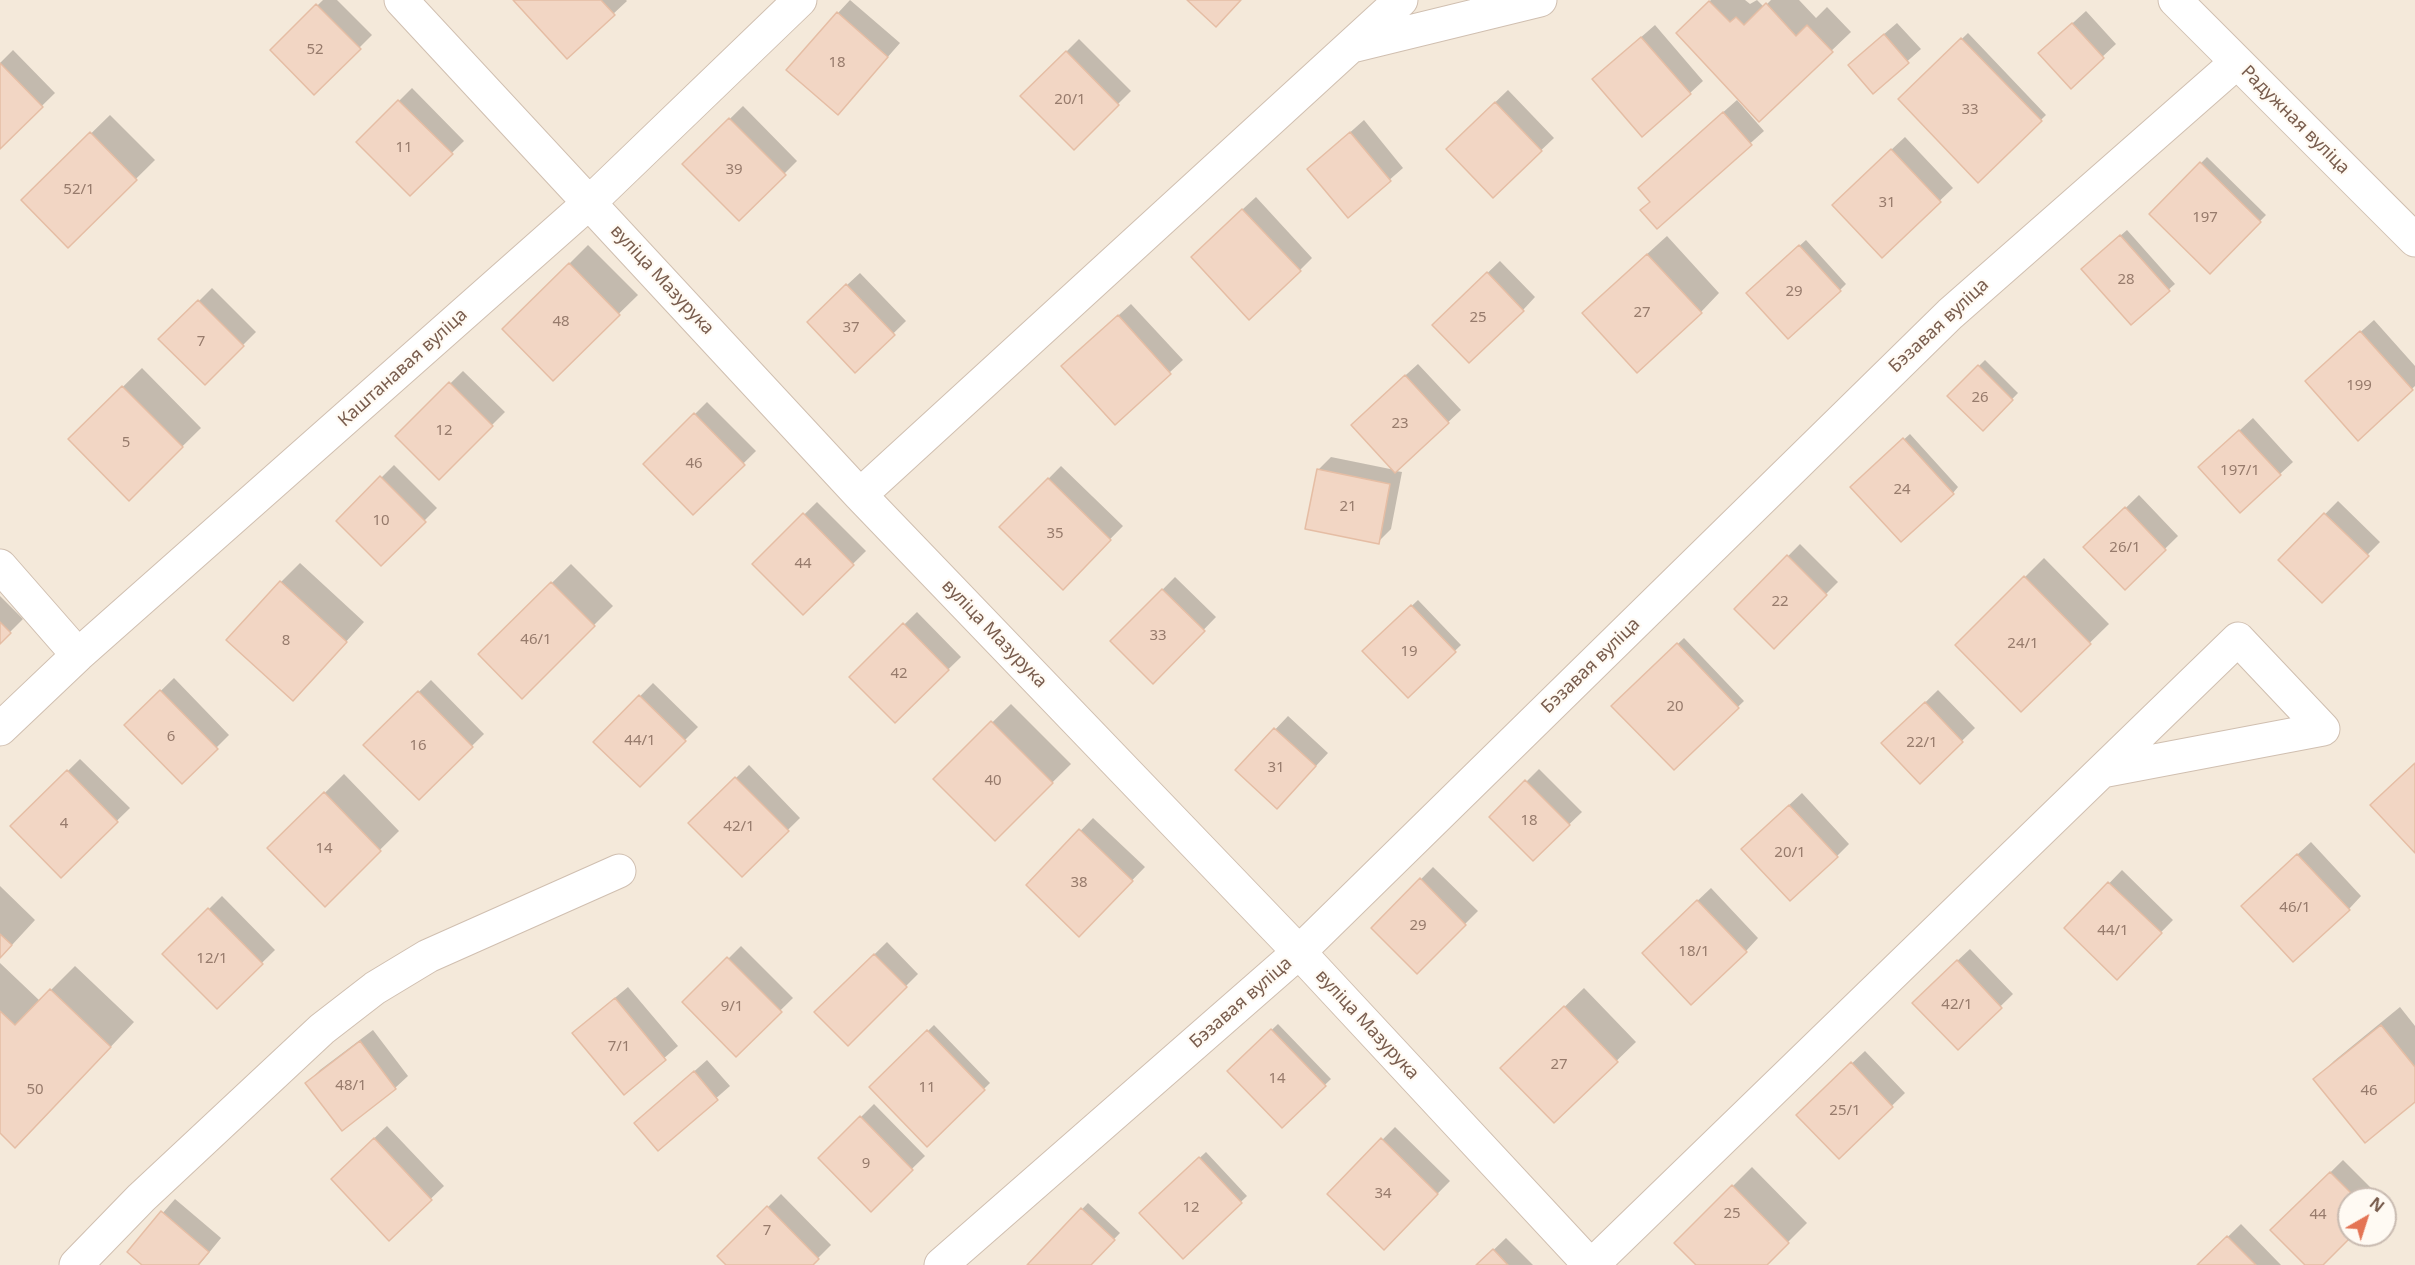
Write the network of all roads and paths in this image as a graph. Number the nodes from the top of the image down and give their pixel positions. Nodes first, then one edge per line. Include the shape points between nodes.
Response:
1 (401, 0) edge
2 (800, 0) edge
3 (1401, 0) edge
4 (1540, 0) edge
5 (2175, 0) edge
6 (1351, 47) junction
7 (2237, 62) junction
8 (590, 201) junction
9 (2415, 240) edge
10 (860, 495) junction
11 (0, 566) edge
12 (78, 656) junction
13 (0, 729) edge
14 (2102, 771) junction
15 (619, 871) dead end
16 (1299, 952) junction
17 (76, 1265) edge
18 (941, 1265) edge
19 (1591, 1265) edge

1 - 8 street, вуліца Мазурука
2 - 8 street, Каштанавая вуліца
3 - 6 street
4 - 6 street
5 - 7 street, Радужная вуліца
6 - 10 street
7 - 9 street, Радужная вуліца
7 - 16 street, Бэзавая вуліца via 1950,314
8 - 10 street, вуліца Мазурука
8 - 12 street, Каштанавая вуліца
10 - 16 street, вуліца Мазурука
11 - 12 street
12 - 13 street, Каштанавая вуліца
14 - 14 street via 2238,639 2323,729 2114,769
14 - 19 street
15 - 17 street via 428,956 375,988 322,1029 141,1198
16 - 18 street, Бэзавая вуліца
16 - 19 street, вуліца Мазурука

